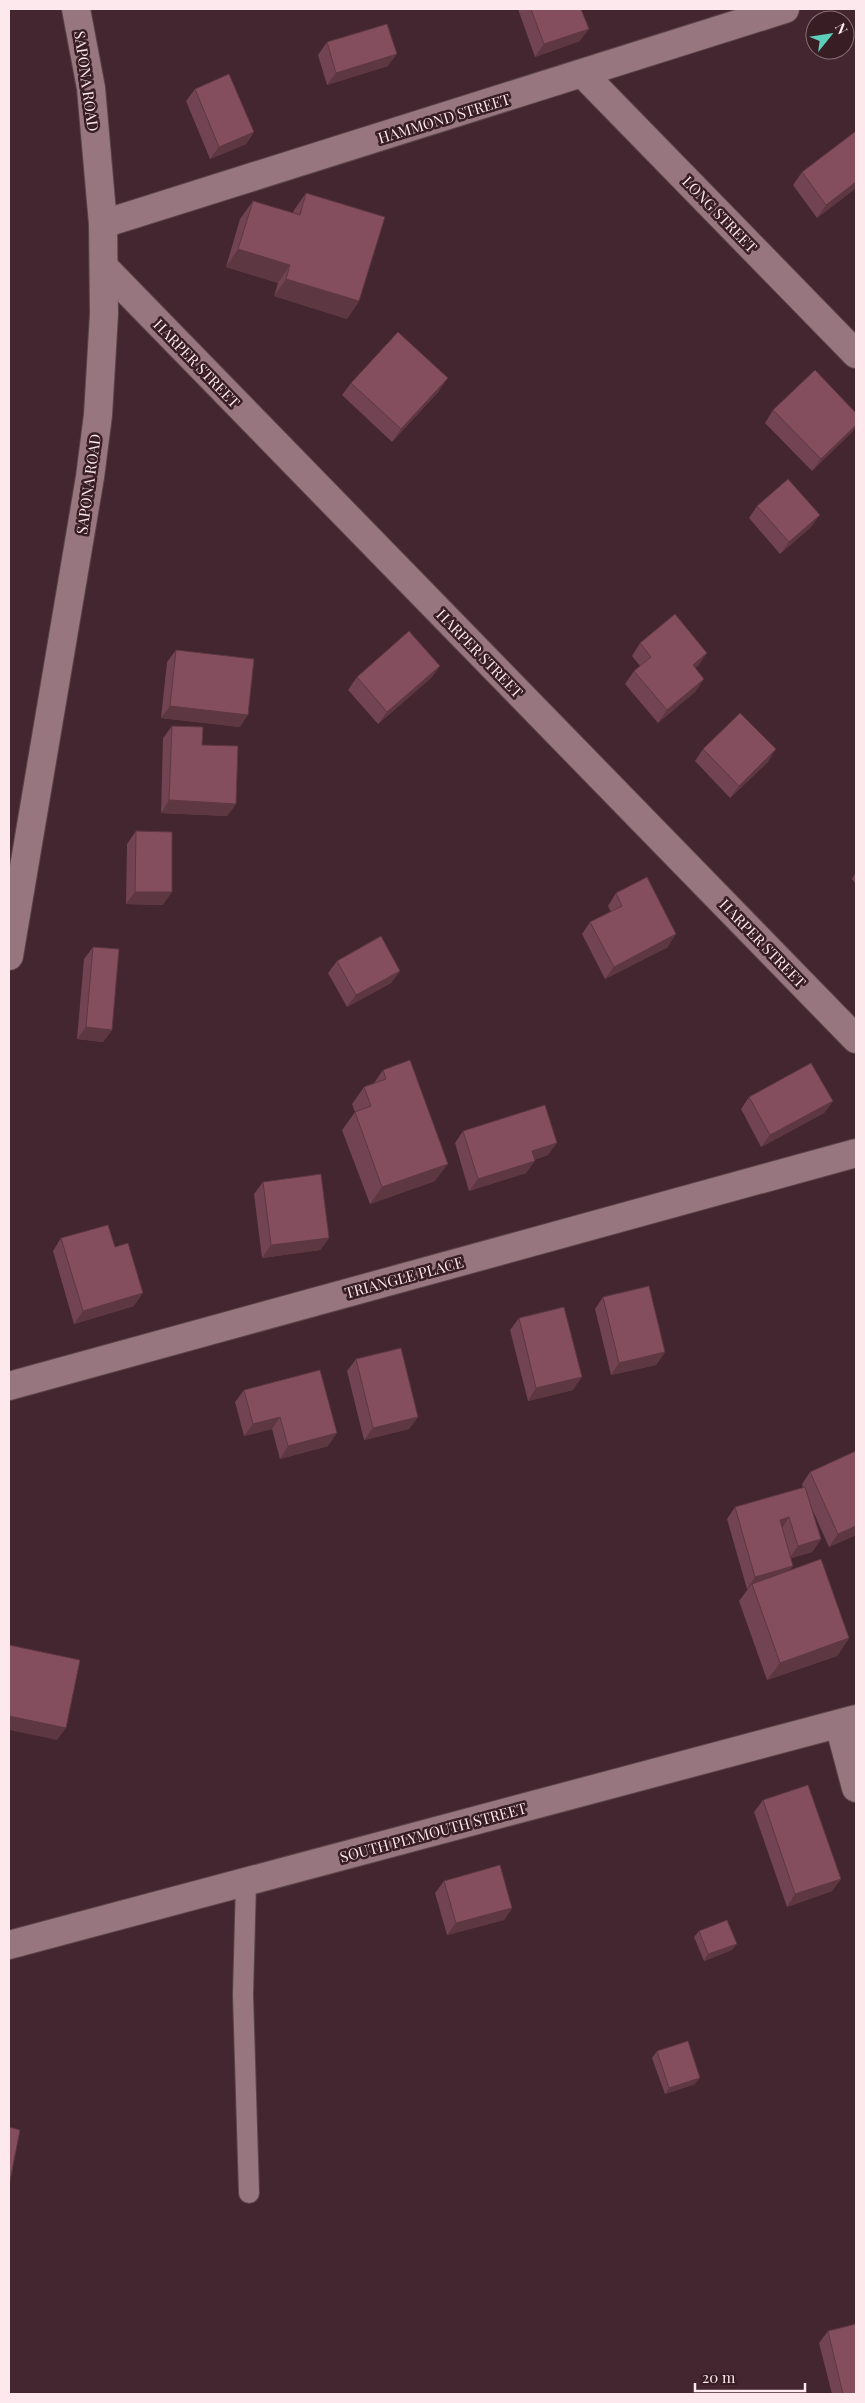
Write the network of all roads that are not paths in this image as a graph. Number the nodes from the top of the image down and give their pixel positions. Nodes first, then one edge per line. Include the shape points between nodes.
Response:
1 (76, 9) edge
2 (785, 9) edge
3 (583, 74) junction
4 (103, 224) junction
5 (104, 267) junction
6 (856, 354) edge
7 (9, 956) edge
8 (856, 1039) edge
9 (856, 1153) edge
10 (9, 1386) edge
11 (848, 1722) edge
12 (856, 1788) edge
13 (246, 1882) junction
14 (9, 1945) edge
15 (248, 2193) dead end

1 - 4 street, SAPONA ROAD via 91,88
2 - 3 street, HAMMOND STREET
3 - 4 street, HAMMOND STREET
3 - 6 street, LONG STREET
4 - 5 street, SAPONA ROAD
5 - 7 street, SAPONA ROAD via 98,415 90,477
5 - 8 street, HARPER STREET
9 - 10 street, TRIANGLE PLACE
11 - 12 street
11 - 13 street, SOUTH PLYMOUTH STREET
13 - 14 street, SOUTH PLYMOUTH STREET
13 - 15 lane via 243,1995

